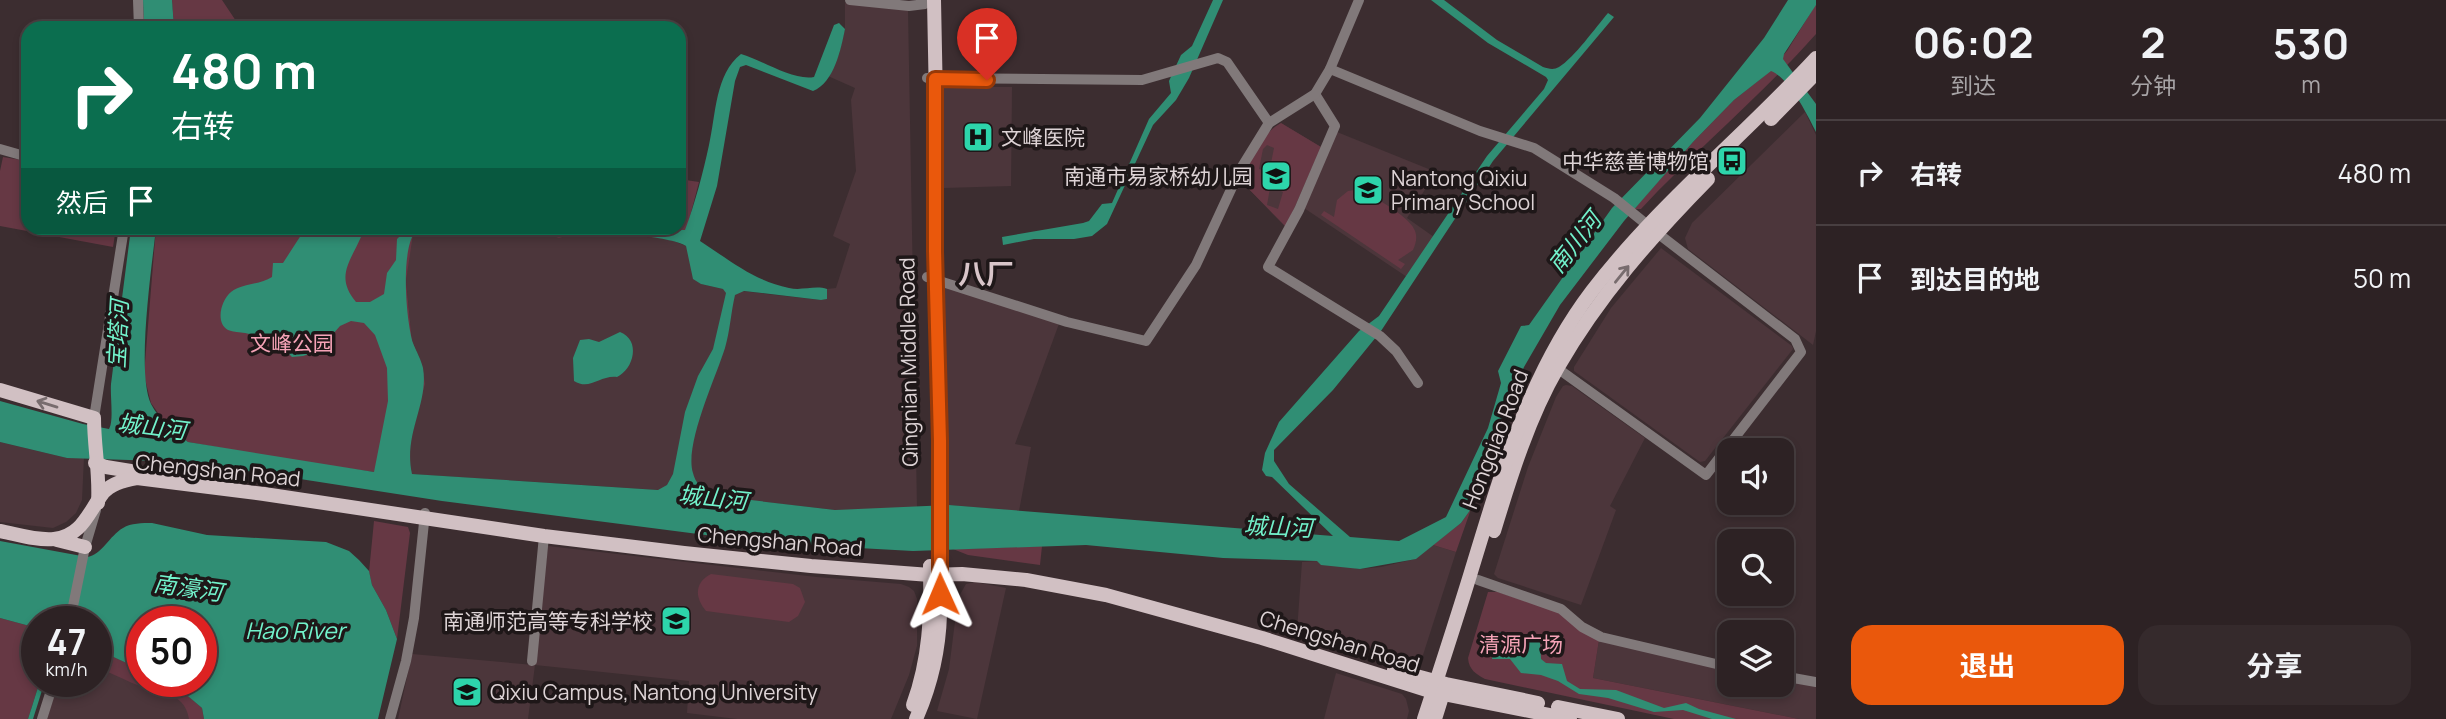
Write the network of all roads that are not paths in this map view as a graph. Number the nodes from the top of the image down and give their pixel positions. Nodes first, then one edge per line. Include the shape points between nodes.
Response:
1 (138, 0) edge
2 (850, 0) edge
3 (1359, 0) edge
4 (928, 1) edge
5 (139, 21) edge
6 (1816, 58) edge
7 (1330, 69) junction
8 (1807, 77) edge
9 (931, 79) junction
10 (1315, 94) junction
11 (1269, 123) junction
12 (0, 149) edge
13 (21, 156) edge
14 (1652, 228) junction
15 (123, 235) edge
16 (932, 278) junction
17 (1557, 368) junction
18 (1418, 383) dead end
19 (0, 390) edge
20 (94, 421) junction
21 (95, 461) junction
22 (98, 504) junction
23 (425, 517) junction
24 (0, 531) edge
25 (544, 536) junction
26 (52, 540) junction
27 (85, 550) junction
28 (935, 564) junction
29 (1478, 580) junction
30 (73, 606) edge
31 (532, 661) dead end
32 (1717, 664) edge
33 (1794, 678) edge
34 (1816, 682) edge
35 (1439, 688) junction
36 (49, 697) edge
37 (42, 719) edge
38 (390, 719) edge
39 (907, 719) edge
40 (916, 719) edge
41 (1424, 719) edge
42 (1435, 719) edge
43 (1570, 719) edge
44 (1618, 719) edge

1 - 5 street
2 - 4 street via 909,6
3 - 7 street
4 - 9 main road, Qingnian Middle Road
6 - 8 main road, Hongqiao Road
7 - 10 street
7 - 14 street via 1480,131 1534,148 1614,198
8 - 14 main road, Hongqiao Road via 1729,158
9 - 11 street via 1142,80 1218,58 1227,62
9 - 16 main road, Qingnian Middle Road
10 - 11 street
10 - 18 street via 1335,126 1299,210 1268,267 1380,336
11 - 16 street via 1240,170 1196,265 1146,341 1068,322
12 - 13 street
17 -> 14 main road, Hongqiao Road
14 - 17 street via 1795,339 1801,352 1797,359 1706,475
14 - 35 main road, Hongqiao Road via 1590,294 1547,362 1498,482
15 - 20 street
16 - 28 main road, Qingnian Middle Road
17 - 29 main road, Hongqiao Road via 1528,432
20 -> 19 main road
20 - 21 main road
21 - 22 main road
21 - 23 main road, Chengshan Road via 139,472 264,485
22 - 23 main road, Chengshan Road via 114,485 137,478
22 - 26 main road, Chengshan Road via 78,531
22 - 27 street
23 - 25 main road, Chengshan Road
23 - 28 main road, Chengshan Road via 736,553
23 - 38 street via 414,618
24 - 26 main road
25 - 28 main road, Chengshan Road via 786,564
25 - 31 street
26 - 27 main road
27 - 30 street
28 - 35 main road, Chengshan Road via 962,574 1106,595
28 - 39 main road, Qingnian Middle Road via 930,641
28 - 40 main road, Qingnian Middle Road via 940,642
29 - 32 street via 1561,609 1601,636
29 - 35 main road, Hongqiao Road
33 - 34 street
35 - 41 main road, Hongqiao Road
35 - 42 main road, Hongqiao Road
35 - 43 main road, Chengshan Road
35 - 44 main road, Chengshan Road
36 - 37 street

